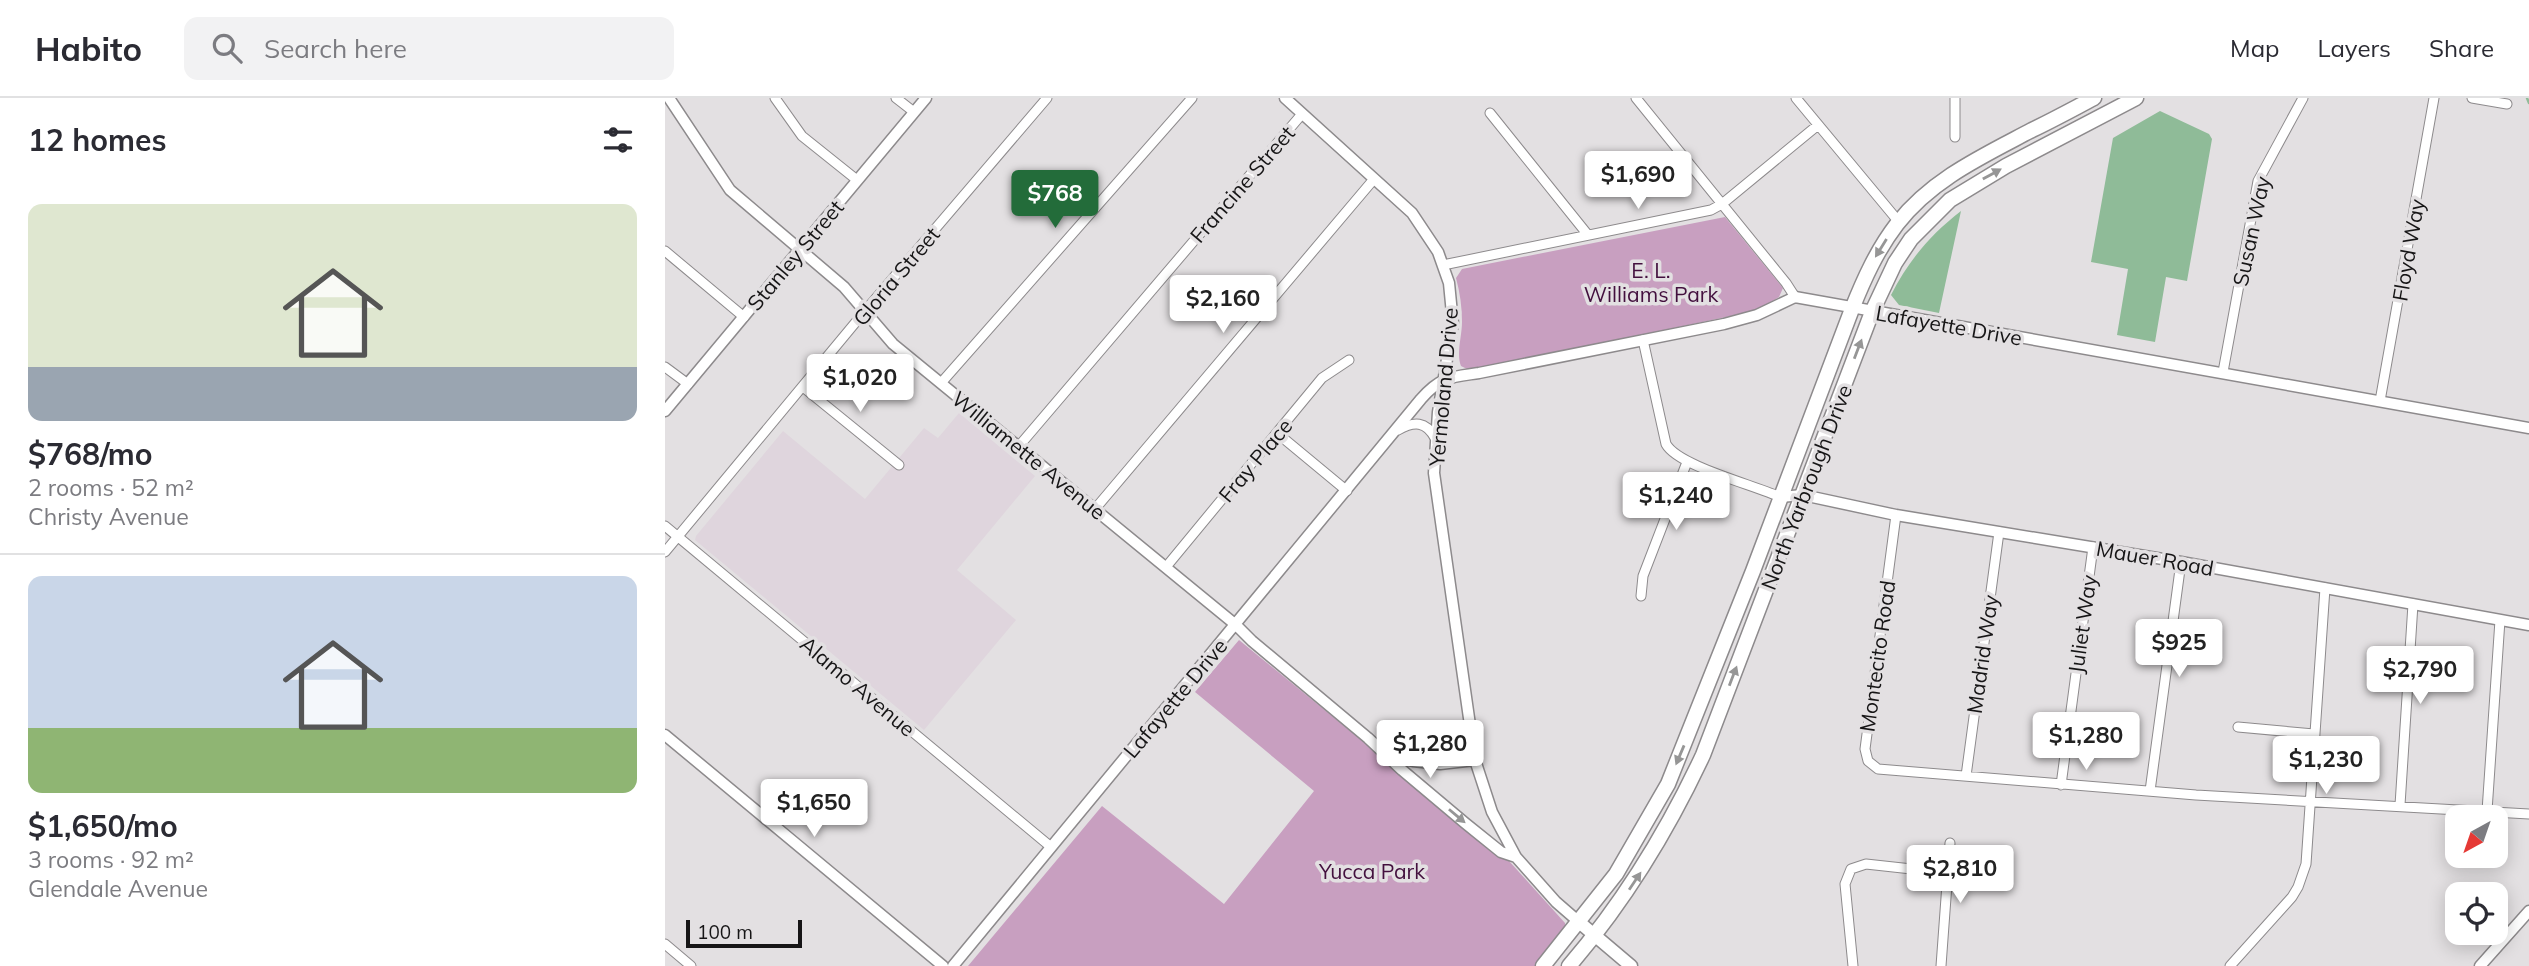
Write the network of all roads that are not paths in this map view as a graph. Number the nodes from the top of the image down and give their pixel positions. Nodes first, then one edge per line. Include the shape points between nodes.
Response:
1 (669, 98) edge
2 (775, 98) edge
3 (896, 98) edge
4 (926, 98) edge
5 (1047, 98) edge
6 (1192, 98) edge
7 (1285, 98) edge
8 (1636, 98) edge
9 (1796, 98) edge
10 (1955, 98) edge
11 (2094, 98) edge
12 (2136, 98) edge
13 (2303, 98) edge
14 (2434, 98) edge
15 (2472, 98) edge
16 (2507, 104) dead end
17 (913, 112) junction
18 (1490, 113) dead end
19 (1303, 114) junction
20 (1818, 125) junction
21 (1955, 137) dead end
22 (1374, 179) junction
23 (857, 180) junction
24 (1722, 204) junction
25 (1899, 222) junction
26 (1588, 235) junction
27 (800, 249) junction
28 (665, 251) edge
29 (1443, 265) junction
30 (1794, 297) junction
31 (1852, 309) junction
32 (865, 311) junction
33 (1872, 312) junction
34 (744, 317) junction
35 (1643, 340) junction
36 (1349, 360) dead end
37 (665, 366) edge
38 (2223, 372) junction
39 (1445, 378) junction
40 (941, 383) junction
41 (688, 384) junction
42 (803, 387) junction
43 (2380, 401) junction
44 (665, 411) edge
45 (2529, 428) edge
46 (1397, 431) junction
47 (1277, 433) junction
48 (1435, 439) junction
49 (1019, 446) junction
50 (1687, 462) junction
51 (899, 465) dead end
52 (1347, 491) junction
53 (1803, 495) junction
54 (1780, 497) junction
55 (1095, 509) junction
56 (1896, 515) junction
57 (665, 526) edge
58 (1999, 531) junction
59 (678, 536) junction
60 (2093, 547) junction
61 (665, 552) edge
62 (2181, 562) junction
63 (1166, 567) junction
64 (2325, 588) junction
65 (1641, 596) dead end
66 (2413, 604) junction
67 (2500, 620) junction
68 (1236, 625) junction
69 (2529, 625) edge
70 (2238, 727) dead end
71 (2314, 734) junction
72 (665, 735) edge
73 (1388, 755) junction
74 (1475, 760) junction
75 (1966, 776) junction
76 (2061, 785) junction
77 (2150, 791) junction
78 (2311, 802) junction
79 (2400, 805) junction
80 (2487, 805) edge
81 (2445, 808) edge
82 (1653, 812) junction
83 (2508, 812) edge
84 (2529, 814) edge
85 (1670, 821) junction
86 (1950, 843) dead end
87 (1051, 847) junction
88 (1516, 857) junction
89 (1948, 873) junction
90 (2529, 911) edge
91 (1579, 922) junction
92 (1595, 936) junction
93 (665, 944) edge
94 (691, 966) edge
95 (943, 966) edge
96 (953, 966) edge
97 (1543, 966) edge
98 (1569, 966) edge
99 (1631, 966) edge
100 (1853, 966) edge
101 (1941, 966) edge
102 (2230, 966) edge
103 (2480, 966) edge

1 - 27 street, Williamette Avenue via 730,190
2 - 23 street via 802,136
3 - 17 street
4 - 17 street, Stanley Street
5 - 32 street, Gloria Street
6 - 40 street
7 - 19 street, Yermoland Drive
8 - 24 street
9 - 20 street
10 - 21 street
11 - 25 main road, North Yarbrough Drive via 1959,169
33 -> 12 main road, North Yarbrough Drive via 1906,247 1950,200
13 - 38 street, Susan Way via 2258,181
14 - 43 street, Floyd Way
15 - 16 street
17 - 23 street, Stanley Street
18 - 26 street
19 - 22 street, Yermoland Drive
19 - 49 street, Francine Street
20 - 24 street
20 - 25 street
22 - 29 street, Yermoland Drive via 1412,213
22 - 55 street
23 - 27 street, Stanley Street
24 - 26 street
24 - 30 street
25 -> 31 main road, North Yarbrough Drive via 1869,267
26 - 29 street
27 - 32 street, Williamette Avenue
27 - 34 street, Stanley Street
28 - 34 street
29 - 39 street, Yermoland Drive via 1453,310
30 - 31 street, Lafayette Drive
30 - 35 street via 1746,318
31 - 33 street, Lafayette Drive
31 - 54 main road, North Yarbrough Drive
32 - 40 street, Williamette Avenue via 893,344
32 - 42 street, Gloria Street
33 - 38 street, Lafayette Drive
53 -> 33 main road, North Yarbrough Drive
34 - 41 street, Stanley Street
35 - 39 street
35 - 50 street via 1666,444
36 - 47 street, Fray Place via 1322,378
37 - 41 street
38 - 43 street, Lafayette Drive
39 - 46 street, Lafayette Drive via 1433,385
39 - 48 street, Yermoland Drive
40 - 49 street, Williamette Avenue
41 - 44 street, Stanley Street
42 - 51 street
42 - 59 street, Gloria Street
43 - 45 street, Lafayette Drive
46 - 48 street via 1417,423
46 - 52 street, Lafayette Drive
47 - 52 street
47 - 63 street, Fray Place
48 - 74 street, Yermoland Drive via 1437,503
49 - 55 street, Williamette Avenue
50 - 54 street
50 - 65 street via 1643,576
52 - 68 street, Lafayette Drive
53 - 54 street, Mauer Road
53 - 56 street, Mauer Road
85 -> 53 main road, North Yarbrough Drive via 1703,755
54 -> 82 main road, North Yarbrough Drive via 1689,734
55 - 63 street, Williamette Avenue
56 - 58 street, Mauer Road
56 - 75 street, Montecito Road via 1866,755 1882,770
57 - 59 street, Alamo Avenue
58 - 60 street, Mauer Road
58 - 75 street, Madrid Way
59 - 61 street, Gloria Street
59 - 87 street, Alamo Avenue
60 - 62 street, Mauer Road
60 - 76 street, Juliet Way
62 - 64 street, Mauer Road
62 - 77 street
63 - 68 street, Williamette Avenue
64 - 66 street, Mauer Road
64 - 71 street
66 - 67 street, Mauer Road
66 - 79 street
67 - 69 street, Mauer Road
67 - 80 street
68 - 73 street, Williamette Avenue
68 - 87 street, Lafayette Drive
70 - 71 street
71 - 78 street
72 - 95 street
73 - 74 street, Williamette Avenue via 1440,764
73 -> 88 street, Williamette Avenue via 1501,852
74 - 88 street, Yermoland Drive via 1492,812
75 - 76 street, Montecito Road
76 - 77 street, Montecito Road
77 - 78 street, Montecito Road
78 - 79 street, Montecito Road
78 - 102 street via 2306,864 2298,887
79 - 81 street, Montecito Road
82 - 85 main road
82 - 91 main road, North Yarbrough Drive via 1616,874
83 - 84 street, Montecito Road
92 -> 85 main road, North Yarbrough Drive
86 - 89 street
87 - 96 street, Lafayette Drive
88 - 91 street, Williamette Avenue
89 - 100 street via 1866,864 1851,869 1846,884
89 - 101 street
90 - 103 street
91 - 92 main road
91 - 97 main road, North Yarbrough Drive
92 - 98 main road, North Yarbrough Drive
92 - 99 main road
93 - 94 street

